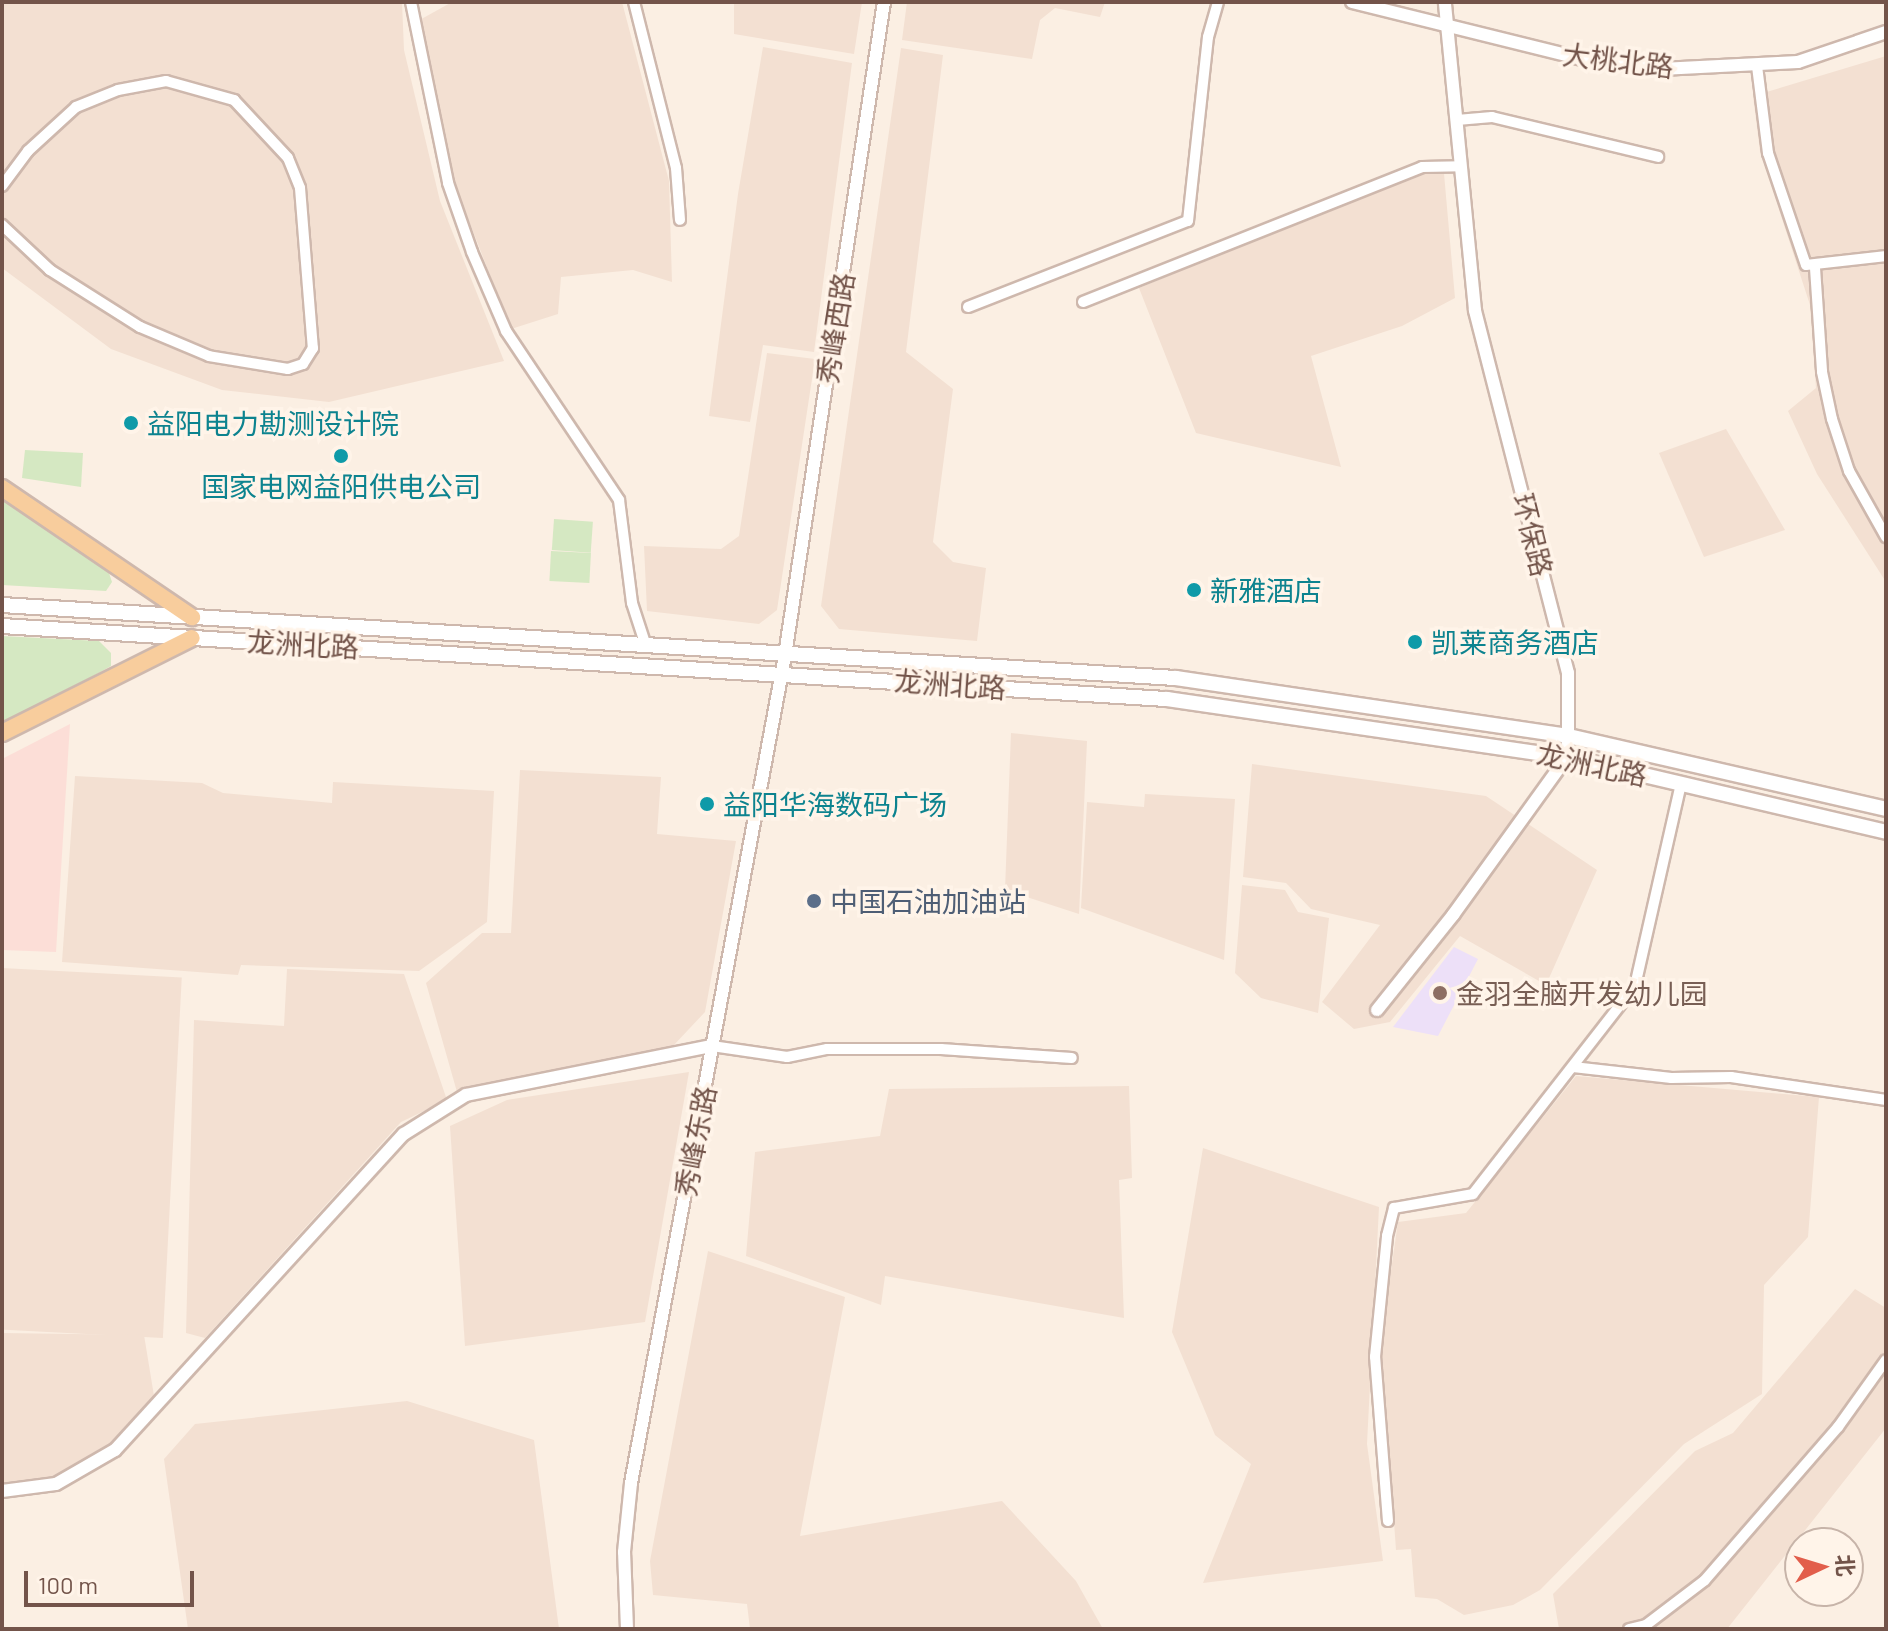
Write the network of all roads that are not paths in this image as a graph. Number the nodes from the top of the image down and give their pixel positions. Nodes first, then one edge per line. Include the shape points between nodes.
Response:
1 (411, 2) edge
2 (634, 2) edge
3 (884, 2) edge
4 (1218, 2) edge
5 (1352, 2) edge
6 (1445, 2) edge
7 (1448, 28) junction
8 (1886, 32) edge
9 (1757, 66) junction
10 (1457, 120) junction
11 (1658, 157) dead end
12 (1461, 166) junction
13 (2, 186) edge
14 (680, 220) dead end
15 (2, 225) edge
16 (1886, 256) edge
17 (1815, 268) junction
18 (1083, 302) dead end
19 (968, 307) dead end
20 (2, 488) edge
21 (1886, 537) edge
22 (2, 605) edge
23 (192, 617) junction
24 (2, 626) edge
25 (192, 638) junction
26 (646, 646) junction
27 (785, 655) junction
28 (782, 673) junction
29 (2, 733) edge
30 (1568, 736) junction
31 (1567, 757) junction
32 (1681, 784) junction
33 (1886, 809) edge
34 (1886, 832) edge
35 (1377, 1010) dead end
36 (712, 1046) junction
37 (1072, 1058) dead end
38 (1573, 1067) junction
39 (1886, 1100) edge
40 (1886, 1360) edge
41 (2, 1491) edge
42 (1388, 1521) dead end
43 (627, 1629) edge
44 (1629, 1629) edge

1 - 26 street via 448,183 472,252 506,331 619,500 632,603
2 - 14 street via 676,168
3 - 27 street, 秀峰西路
4 - 19 street via 1208,37 1188,221
5 - 7 street, 大桃北路
6 - 7 street, 环保路
7 - 9 street, 大桃北路 via 1586,60 1661,69
7 - 10 street, 环保路
8 - 9 street, 大桃北路 via 1798,62
9 - 17 street via 1768,153 1806,265
10 - 11 street via 1492,117
10 - 12 street, 环保路
12 - 18 street via 1422,167
12 - 30 street, 环保路 via 1475,310 1568,673
13 - 15 street via 28,151 76,107 118,90 166,81 234,100 288,158 300,188 313,348 303,364 288,369 209,356 127,319 50,270
16 - 17 street
17 - 21 street via 1822,372 1832,419 1849,471
20 - 23 main road
22 - 23 main road, 龙洲北路
23 - 26 main road, 龙洲北路
24 - 25 main road, 龙洲北路
25 - 28 main road, 龙洲北路
25 - 29 main road
26 - 27 main road, 龙洲北路
27 - 28 street, 秀峰东路
27 - 30 main road, 龙洲北路 via 1176,678
28 - 31 main road, 龙洲北路 via 1167,699
28 - 36 street, 秀峰东路
30 - 31 street, 环保路
30 - 33 main road, 龙洲北路
31 - 32 main road, 龙洲北路
31 - 35 street
32 - 34 main road, 龙洲北路
32 - 38 street via 1635,986
36 - 37 street via 787,1057 827,1049 941,1049
36 - 41 street via 466,1095 404,1134 115,1450 56,1484
36 - 43 street, 秀峰东路 via 631,1483 624,1552
38 - 39 street via 1671,1078 1731,1077
38 - 42 street via 1473,1194 1394,1208 1375,1357
40 - 44 street via 1838,1427 1705,1580 1646,1625

